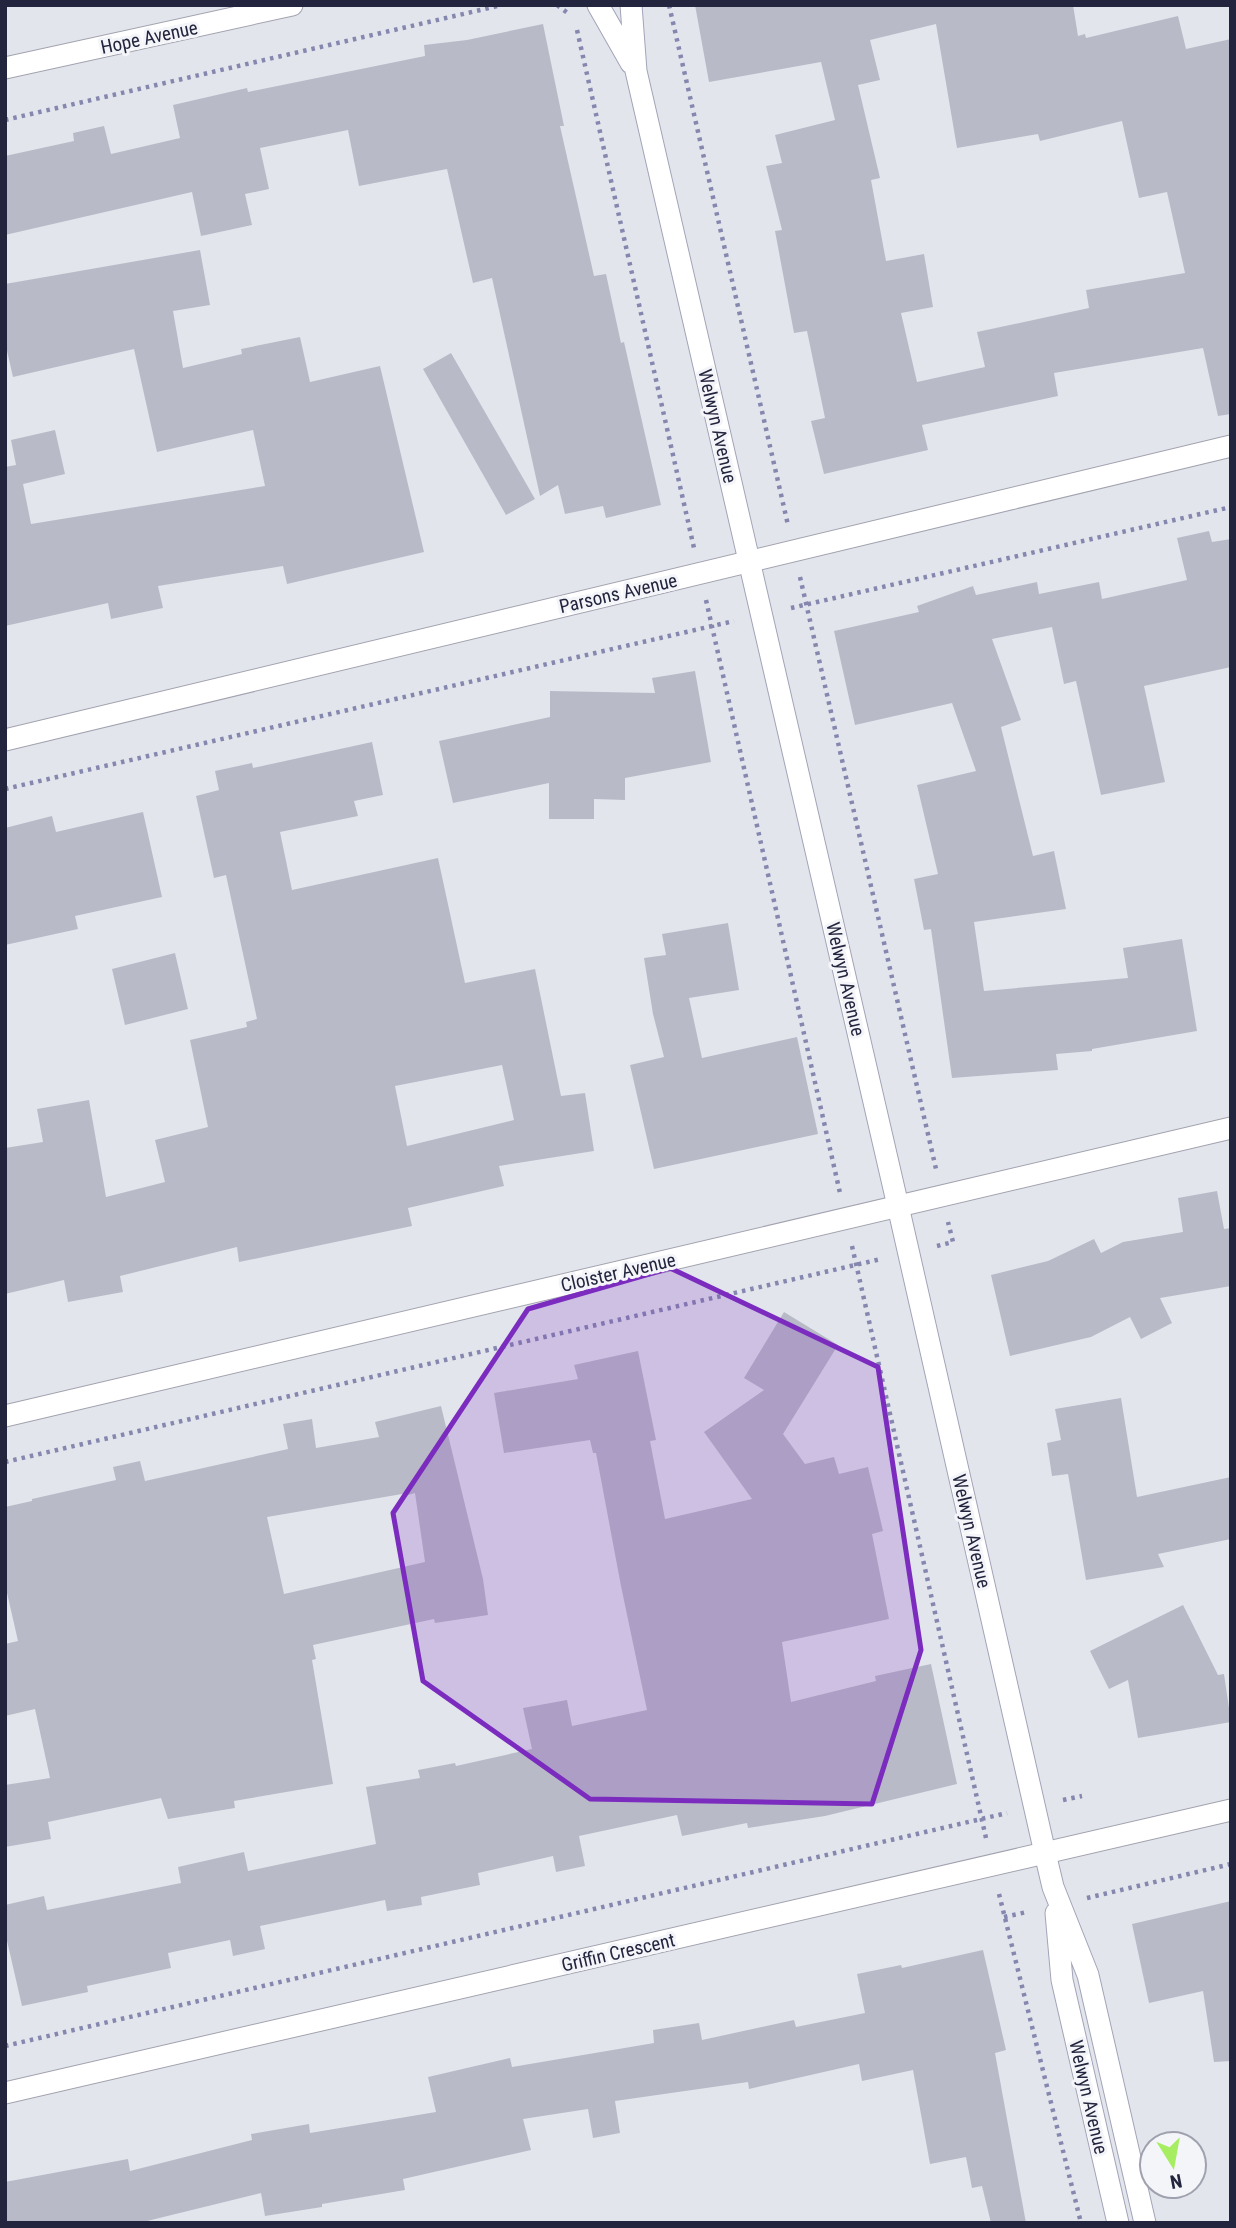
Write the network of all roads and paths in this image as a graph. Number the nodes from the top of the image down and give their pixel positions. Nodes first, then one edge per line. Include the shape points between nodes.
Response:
1 (292, 5) edge
2 (502, 5) edge
3 (557, 5) edge
4 (598, 5) edge
5 (631, 5) edge
6 (669, 5) edge
7 (5, 68) edge
8 (636, 71) junction
9 (5, 120) edge
10 (1231, 446) edge
11 (1231, 506) edge
12 (794, 551) junction
13 (749, 562) junction
14 (700, 573) junction
15 (807, 604) junction
16 (761, 615) junction
17 (712, 626) junction
18 (5, 740) edge
19 (5, 789) edge
20 (1231, 1128) edge
21 (942, 1196) junction
22 (898, 1206) junction
23 (846, 1218) junction
24 (909, 1252) junction
25 (856, 1265) junction
26 (5, 1416) edge
27 (5, 1462) edge
28 (1082, 1796) dead end
29 (1034, 1807) junction
30 (1231, 1810) edge
31 (982, 1819) junction
32 (1045, 1853) junction
33 (1231, 1864) edge
34 (993, 1865) junction
35 (1056, 1899) junction
36 (1004, 1917) junction
37 (5, 2046) edge
38 (5, 2093) edge
39 (1081, 2223) edge
40 (1118, 2223) edge
41 (1144, 2223) edge

1 - 7 street, Hope Avenue
2 - 9 path
3 - 14 path via 574,17
4 - 8 street, Welwyn Avenue
5 - 8 street, Welwyn Avenue
6 - 12 path
8 - 13 street, Welwyn Avenue
10 - 12 street, Parsons Avenue
11 - 15 path
12 - 13 street, Parsons Avenue
12 - 15 path
13 - 14 street, Parsons Avenue
13 - 16 street, Welwyn Avenue
14 - 17 path
14 - 18 street, Parsons Avenue
15 - 16 path
15 - 21 path
16 - 17 path
16 - 22 street, Welwyn Avenue
17 - 19 path
17 - 23 path
20 - 21 street, Cloister Avenue
21 - 22 street, Cloister Avenue
21 - 24 path via 953,1242
22 - 23 street, Cloister Avenue
22 - 24 street, Welwyn Avenue
23 - 25 path
23 - 26 street, Cloister Avenue
24 - 25 path
24 - 29 street, Welwyn Avenue
25 - 27 path
25 - 31 path
28 - 29 path
29 - 31 path
29 - 32 street, Welwyn Avenue
30 - 32 street, Griffin Crescent
31 - 34 path
31 - 37 path
32 - 34 street, Griffin Crescent
32 - 35 street, Welwyn Avenue
33 - 35 path
34 - 36 path
34 - 38 street, Griffin Crescent
35 - 36 path
35 - 40 street, Welwyn Avenue via 1062,1980
35 - 41 street, Welwyn Avenue via 1088,1975
36 - 39 path

